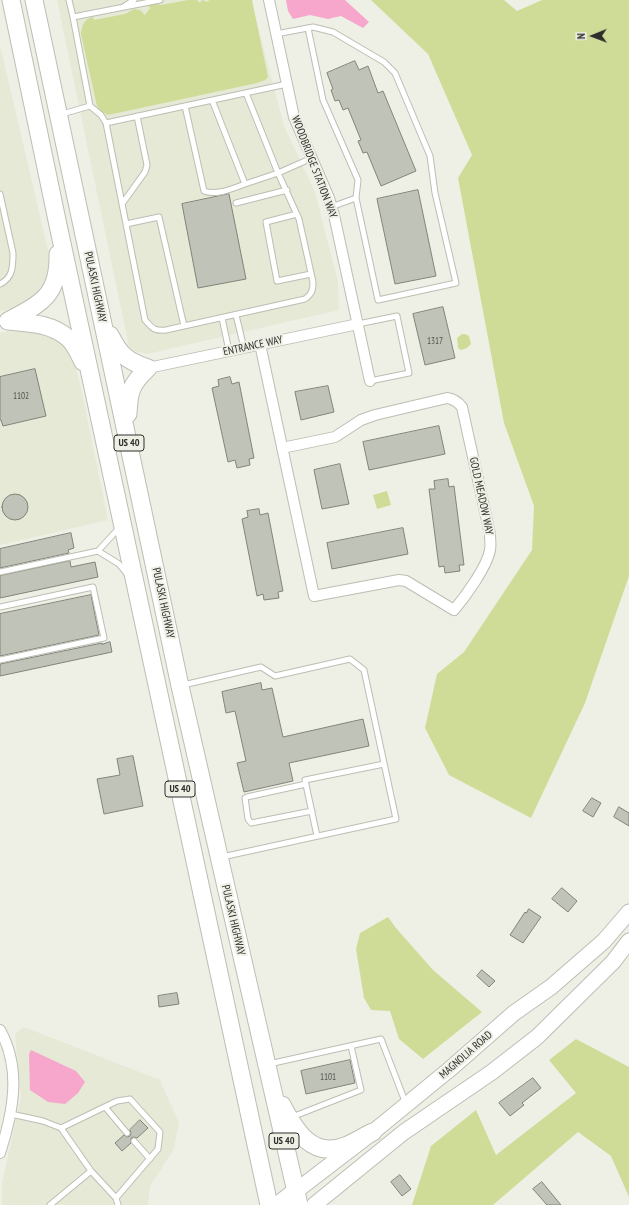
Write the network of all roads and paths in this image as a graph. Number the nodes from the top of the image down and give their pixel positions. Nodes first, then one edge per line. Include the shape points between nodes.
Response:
1 (2, 0) edge
2 (11, 0) edge
3 (69, 0) edge
4 (134, 0) edge
5 (160, 0) edge
6 (269, 0) edge
7 (35, 1) edge
8 (120, 8) junction
9 (73, 17) junction
10 (308, 28) junction
11 (276, 34) junction
12 (23, 54) junction
13 (287, 84) junction
14 (246, 93) junction
15 (212, 100) junction
16 (90, 106) junction
17 (184, 106) junction
18 (59, 115) junction
19 (137, 116) junction
20 (106, 123) junction
21 (312, 158) junction
22 (278, 173) junction
23 (246, 184) junction
24 (287, 190) junction
25 (0, 194) edge
26 (356, 198) junction
27 (122, 204) junction
28 (236, 204) dead end
29 (331, 207) junction
30 (297, 214) junction
31 (126, 224) junction
32 (58, 225) junction
33 (311, 274) junction
34 (0, 284) edge
35 (236, 315) junction
36 (222, 318) junction
37 (102, 320) junction
38 (4, 322) edge
39 (358, 324) junction
40 (184, 326) junction
41 (260, 344) junction
42 (244, 348) junction
43 (229, 351) junction
44 (148, 368) junction
45 (90, 376) junction
46 (370, 381) joint
47 (127, 432) junction
48 (282, 448) junction
49 (122, 525) junction
50 (98, 551) junction
51 (0, 572) edge
52 (135, 583) junction
53 (0, 607) edge
54 (0, 660) edge
55 (180, 686) junction
56 (384, 764) junction
57 (306, 784) junction
58 (312, 811) junction
59 (317, 836) junction
60 (219, 857) junction
61 (629, 912) edge
62 (629, 941) edge
63 (0, 1030) edge
64 (352, 1046) junction
65 (266, 1065) junction
66 (406, 1105) junction
67 (105, 1107) junction
68 (11, 1114) junction
69 (289, 1118) junction
70 (61, 1128) junction
71 (373, 1132) junction
72 (127, 1133) dead end
73 (134, 1141) dead end
74 (1, 1149) edge
75 (150, 1158) junction
76 (91, 1171) junction
77 (116, 1198) junction
78 (298, 1198) edge
79 (50, 1205) edge
80 (118, 1205) edge
81 (269, 1205) edge
82 (278, 1205) edge
83 (314, 1205) edge

1 - 12 main road via 13,50
2 - 12 main road, PULASKI HIGHWAY / US 40
3 - 9 lane
4 - 8 lane
5 - 8 lane
6 - 11 street, WOODBRIDGE STATION WAY
7 - 18 main road, PULASKI HIGHWAY / US 40
8 - 9 lane
9 - 16 lane
10 - 11 lane
10 - 26 lane via 323,100 358,180
10 - 26 lane via 333,32 384,62 395,73 430,156 435,193 456,283 378,300
11 - 13 street, WOODBRIDGE STATION WAY
12 - 32 main road, PULASKI HIGHWAY / US 40
13 - 14 lane
13 - 21 street, WOODBRIDGE STATION WAY via 294,117
14 - 15 lane
14 - 22 lane
15 - 17 lane
15 - 23 lane
16 - 18 lane
16 - 20 lane
17 - 19 lane
17 - 23 lane via 204,191 224,191
18 - 37 main road, PULASKI HIGHWAY / US 40
19 - 20 lane
19 - 27 lane via 147,165 145,172
20 - 27 lane
21 - 22 lane
21 - 29 street, WOODBRIDGE STATION WAY
22 - 23 lane
22 - 24 lane
24 - 28 lane
24 - 30 lane
25 - 34 lane via 13,262 9,278
26 - 29 lane
27 - 31 lane
29 - 39 street, WOODBRIDGE STATION WAY
30 - 33 lane
30 - 33 lane via 266,222 277,281
31 - 40 lane via 145,320 158,331
31 - 40 lane via 159,217
32 - 38 main road via 58,263 54,286 47,296 31,309
32 - 45 main road, PULASKI HIGHWAY / US 40
33 - 35 lane via 313,290 305,299
35 - 36 lane
35 - 42 lane
36 - 40 lane
36 - 43 lane
37 - 44 main road via 115,344 127,359
37 - 47 main road, PULASKI HIGHWAY / US 40
38 - 45 main road via 44,325 68,338
39 - 41 street, ENTRANCE WAY
39 - 46 street, WOODBRIDGE STATION WAY
39 - 46 lane via 397,316 409,373
41 - 42 street, ENTRANCE WAY
41 - 48 street, GOLD MEADOW WAY
42 - 43 street, ENTRANCE WAY
43 - 44 street, ENTRANCE WAY
44 - 47 main road via 130,391
45 - 49 main road, PULASKI HIGHWAY / US 40
47 - 55 main road, PULASKI HIGHWAY / US 40
48 - 48 street, GOLD MEADOW WAY via 314,596 399,580 413,584 454,610 486,562 490,550 490,534 462,407 458,403 447,398 375,415 361,420 335,437
49 - 50 lane
49 - 52 main road, PULASKI HIGHWAY / US 40
50 - 51 lane
50 - 52 lane via 119,564
52 - 81 main road, PULASKI HIGHWAY / US 40
53 - 54 lane via 93,587 104,638
55 - 56 lane via 261,667 275,676 350,659 364,670
55 - 60 main road, PULASKI HIGHWAY / US 40
56 - 57 lane via 305,780
56 - 59 lane via 396,818
57 - 58 lane
57 - 58 lane via 245,798 248,820 251,823
58 - 59 lane
59 - 60 lane
60 - 65 main road, PULASKI HIGHWAY / US 40
61 - 66 main road, MAGNOLIA ROAD via 604,941 551,987 514,1013
62 - 83 main road via 613,962 537,1038 404,1132
63 - 68 street via 10,1056 13,1077
64 - 65 lane
64 - 66 lane via 381,1039
64 - 69 lane via 361,1090
65 - 69 main road
65 - 78 main road, PULASKI HIGHWAY / US 40
66 - 71 main road, MAGNOLIA ROAD
67 - 70 lane
67 - 72 lane
67 - 75 lane via 117,1101 130,1099 160,1132 158,1149
68 - 70 lane
68 - 74 street
69 - 71 main road via 310,1144 319,1147 332,1149 344,1146
70 - 76 lane
71 - 78 main road, MAGNOLIA ROAD
73 - 75 lane
75 - 77 lane
76 - 77 lane
76 - 79 lane
77 - 80 lane
78 - 82 main road

